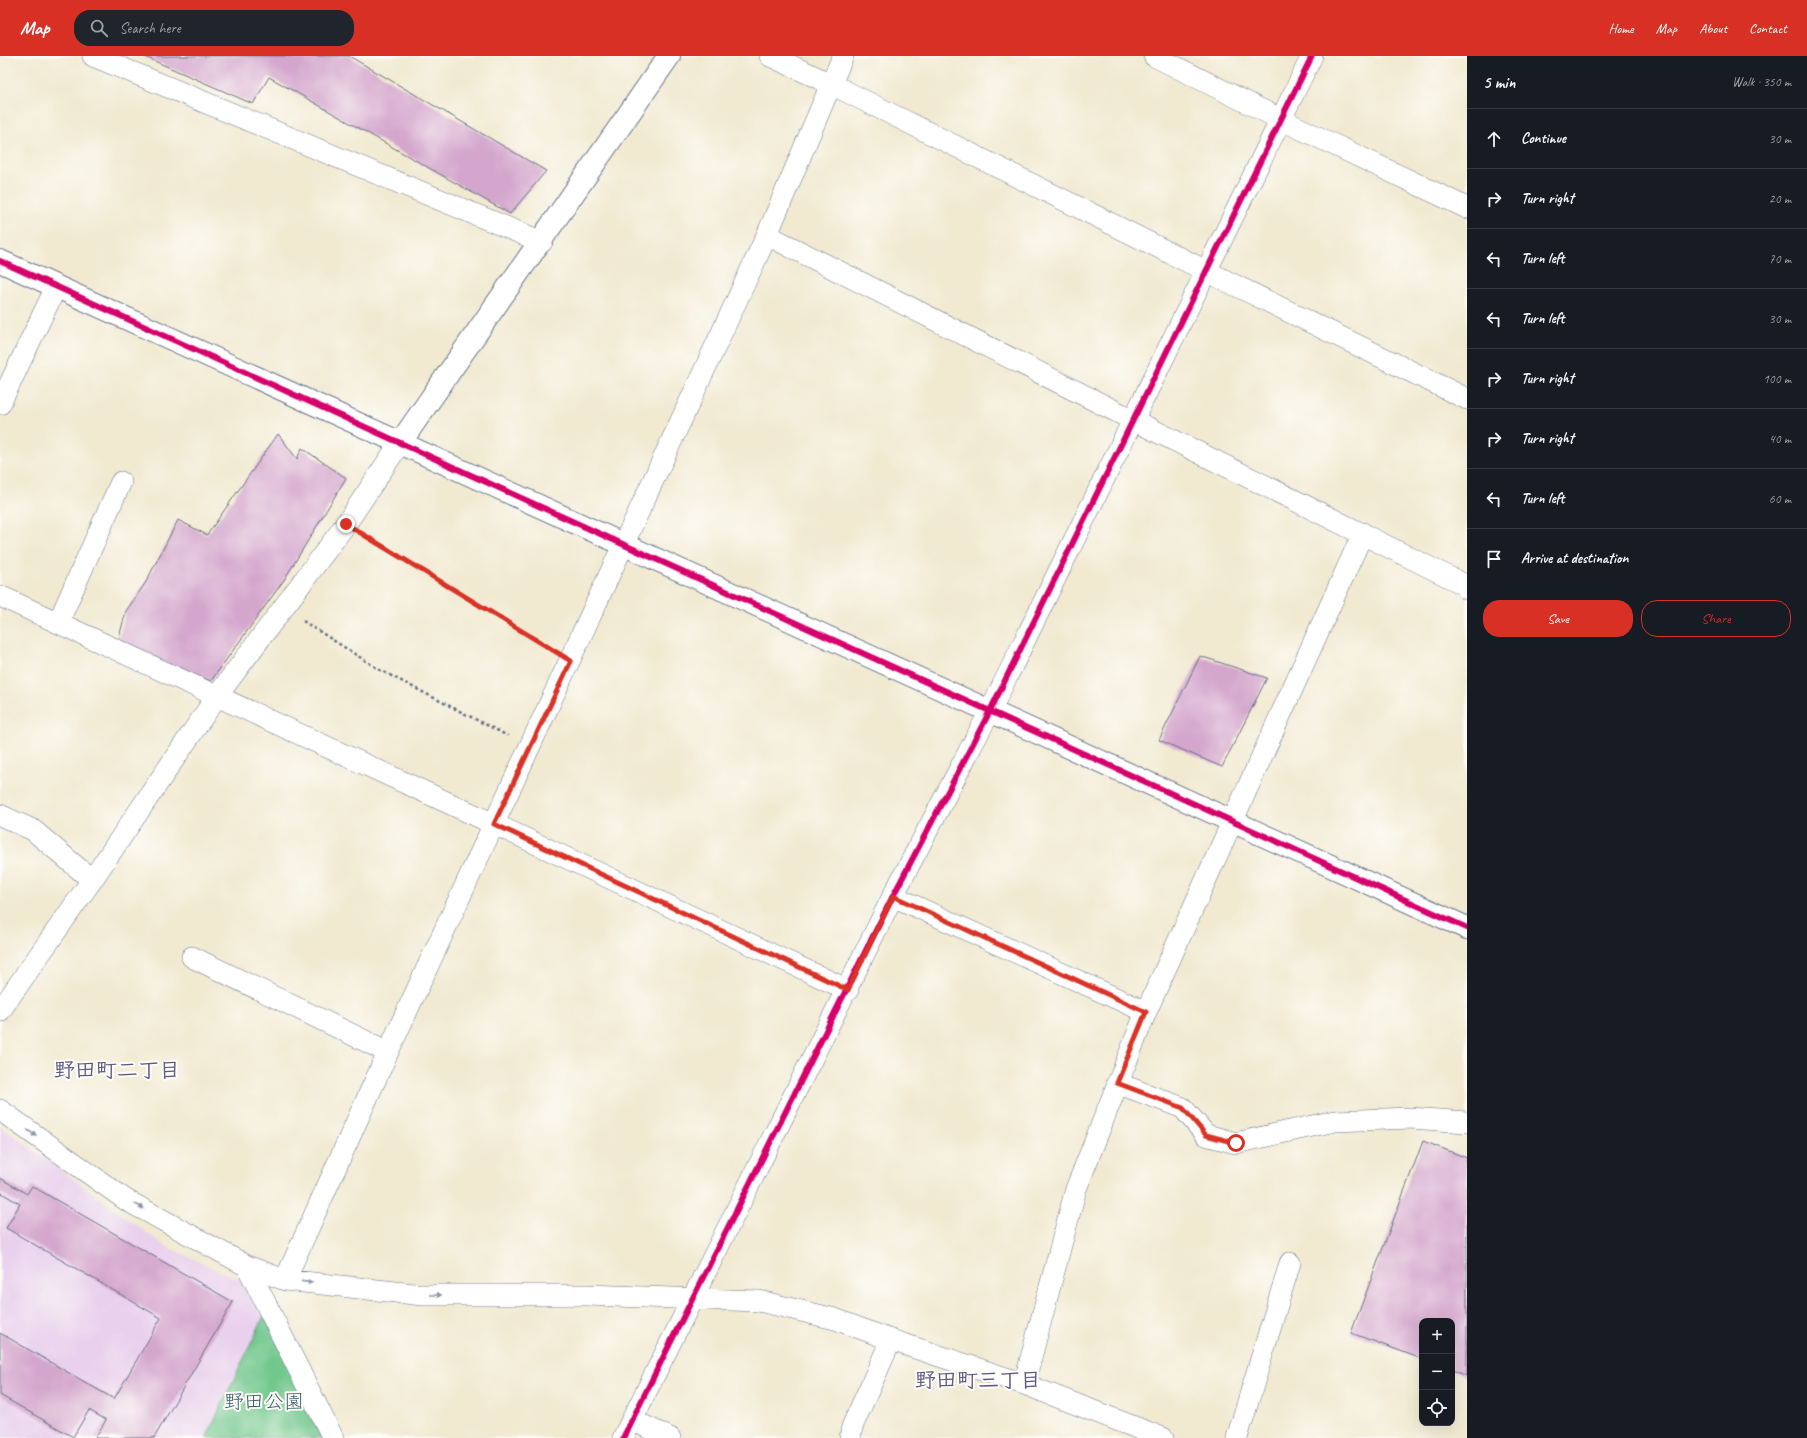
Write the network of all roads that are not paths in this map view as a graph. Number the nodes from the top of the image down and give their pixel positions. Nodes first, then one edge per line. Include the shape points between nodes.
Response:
1 (93, 56) edge
2 (669, 56) edge
3 (770, 56) edge
4 (843, 56) edge
5 (1154, 56) edge
6 (1312, 56) edge
7 (831, 84) junction
8 (1280, 119) junction
9 (1467, 208) edge
10 (767, 234) junction
11 (542, 242) junction
12 (0, 261) edge
13 (1206, 271) junction
14 (56, 287) junction
15 (1467, 399) edge
16 (0, 404) edge
17 (1133, 420) junction
18 (400, 443) junction
19 (120, 482) dead end
20 (1363, 533) junction
21 (623, 544) junction
22 (1467, 589) edge
23 (0, 596) edge
24 (58, 623) junction
25 (217, 696) junction
26 (990, 711) junction
27 (0, 815) edge
28 (1234, 822) junction
29 (494, 824) junction
30 (92, 880) junction
31 (893, 896) junction
32 (1467, 928) edge
33 (192, 957) dead end
34 (848, 990) junction
35 (0, 1011) edge
36 (1146, 1012) junction
37 (388, 1052) junction
38 (1117, 1083) junction
39 (0, 1110) edge
40 (1467, 1122) edge
41 (1290, 1263) dead end
42 (248, 1266) junction
43 (285, 1280) junction
44 (693, 1298) junction
45 (891, 1340) junction
46 (1024, 1384) junction
47 (628, 1429) edge
48 (1152, 1436) edge
49 (333, 1438) edge
50 (670, 1438) edge
51 (850, 1438) edge
52 (1237, 1438) edge

1 - 11 street
2 - 11 street
3 - 7 street
4 - 7 street
5 - 8 street
6 - 8 street
7 - 10 street
7 - 13 street
8 - 9 street
8 - 13 street
10 - 17 street
10 - 21 street
11 - 18 street
12 - 14 street
13 - 15 street
13 - 17 street
14 - 16 street
14 - 18 street
17 - 20 street
17 - 26 street
18 - 21 street
18 - 25 street via 346,524
19 - 24 street
20 - 22 street via 1465,585
20 - 28 street
21 - 26 street
21 - 29 street
23 - 24 street
24 - 25 street
25 - 29 street
25 - 30 street
26 - 28 street
26 - 31 street
27 - 30 street via 33,830
28 - 32 street
28 - 36 street
29 - 34 street
29 - 37 street
30 - 35 street
31 - 34 street
31 - 36 street
33 - 37 street
34 - 44 street
36 - 38 street
37 - 43 street
38 - 40 street via 1183,1108 1206,1135 1236,1143 1335,1121 1410,1118
38 - 46 street via 1076,1189
39 -> 42 street via 126,1200
41 - 52 street
42 - 43 street
42 - 49 street
43 -> 44 street via 423,1295
44 - 45 street via 759,1301 835,1319
44 - 47 street
45 - 46 street
45 - 51 street via 852,1427
46 - 48 street
47 - 50 street

